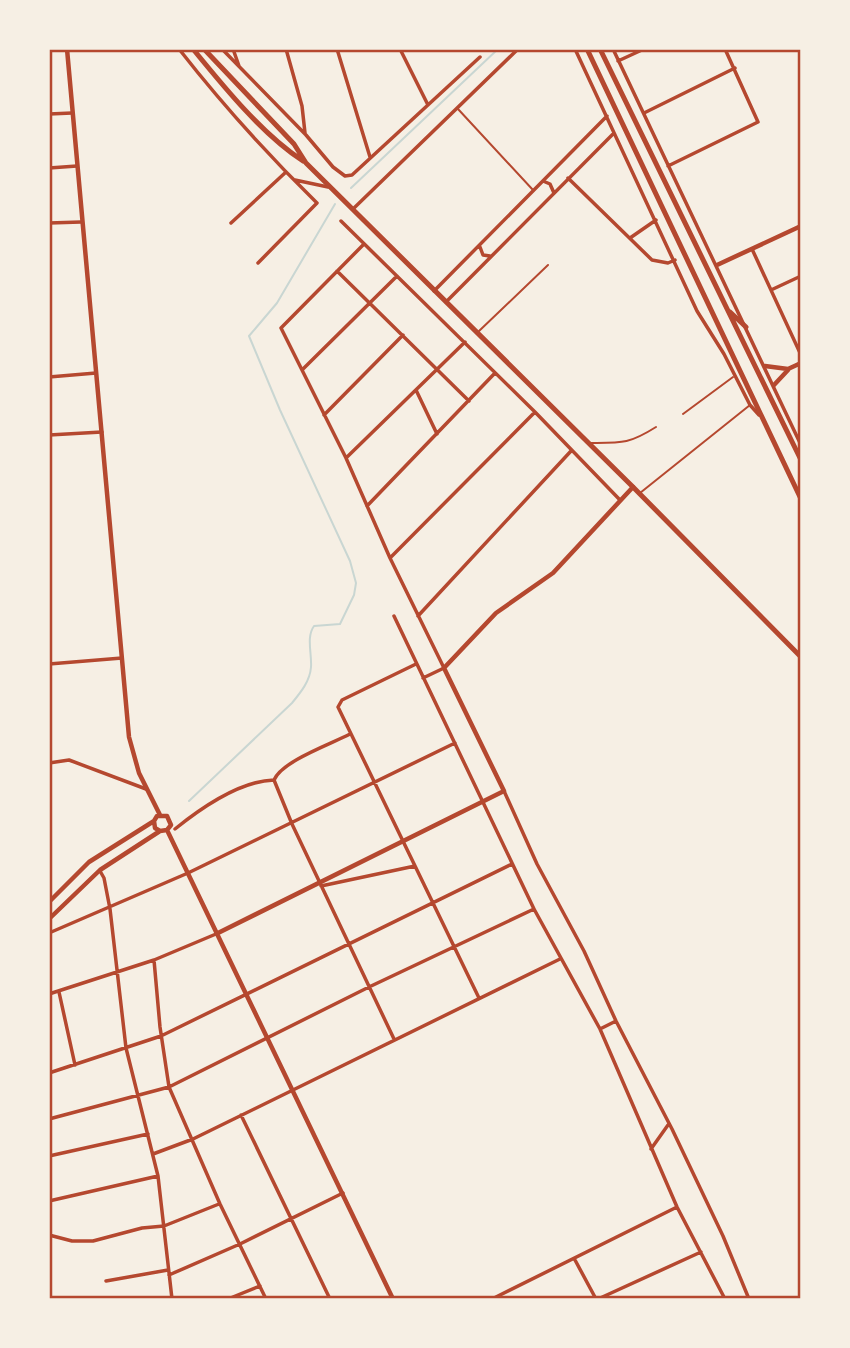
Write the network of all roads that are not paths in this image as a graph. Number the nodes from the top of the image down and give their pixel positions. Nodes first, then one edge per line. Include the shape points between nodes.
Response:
1 (66, 49) edge
2 (180, 49) edge
3 (193, 49) edge
4 (204, 49) edge
5 (222, 49) edge
6 (234, 49) edge
7 (286, 49) edge
8 (337, 49) edge
9 (400, 49) edge
10 (518, 49) edge
11 (575, 49) edge
12 (587, 49) edge
13 (600, 49) edge
14 (613, 49) edge
15 (644, 49) edge
16 (725, 49) edge
17 (226, 54) junction
18 (480, 57) dead end
19 (618, 61) junction
20 (240, 68) junction
21 (735, 68) junction
22 (428, 105) junction
23 (458, 108) junction
24 (72, 113) junction
25 (643, 113) junction
26 (49, 114) edge
27 (607, 116) junction
28 (614, 133) junction
29 (306, 135) junction
30 (370, 158) junction
31 (306, 163) junction
32 (77, 166) junction
33 (668, 166) junction
34 (49, 168) edge
35 (286, 172) junction
36 (568, 178) junction
37 (293, 179) junction
38 (542, 181) junction
39 (332, 188) junction
40 (533, 190) junction
41 (554, 193) junction
42 (353, 209) junction
43 (656, 220) junction
44 (341, 221) dead end
45 (81, 222) junction
46 (49, 223) edge
47 (231, 223) dead end
48 (801, 226) edge
49 (630, 239) junction
50 (364, 244) junction
51 (480, 245) junction
52 (751, 249) junction
53 (492, 255) junction
54 (675, 260) junction
55 (258, 263) dead end
56 (548, 265) dead end
57 (717, 265) junction
58 (337, 271) junction
59 (397, 275) junction
60 (801, 276) edge
61 (771, 290) junction
62 (434, 291) junction
63 (446, 302) junction
64 (369, 303) junction
65 (725, 307) junction
66 (746, 327) junction
67 (478, 332) junction
68 (403, 335) junction
69 (465, 342) junction
70 (801, 355) edge
71 (801, 363) edge
72 (765, 366) junction
73 (438, 369) junction
74 (788, 369) junction
75 (302, 370) junction
76 (96, 373) junction
77 (495, 373) junction
78 (735, 376) junction
79 (49, 377) edge
80 (774, 385) junction
81 (416, 390) junction
82 (469, 401) junction
83 (750, 405) junction
84 (535, 412) junction
85 (683, 414) dead end
86 (324, 415) junction
87 (762, 419) junction
88 (656, 427) dead end
89 (102, 432) junction
90 (436, 434) junction
91 (49, 435) edge
92 (587, 443) junction
93 (801, 445) edge
94 (572, 451) junction
95 (346, 458) junction
96 (801, 460) edge
97 (633, 487) junction
98 (639, 494) junction
99 (801, 499) edge
100 (620, 500) junction
101 (367, 506) junction
102 (390, 558) junction
103 (394, 616) dead end
104 (418, 616) junction
105 (801, 657) edge
106 (122, 658) junction
107 (49, 664) edge
108 (416, 664) junction
109 (444, 668) junction
110 (423, 678) junction
111 (350, 734) junction
112 (455, 743) junction
113 (49, 763) edge
114 (274, 780) junction
115 (374, 782) junction
116 (148, 790) junction
117 (504, 791) junction
118 (484, 803) junction
119 (160, 815) junction
120 (153, 821) junction
121 (292, 824) junction
122 (175, 829) dead end
123 (167, 830) junction
124 (160, 831) junction
125 (403, 841) junction
126 (512, 864) junction
127 (415, 866) junction
128 (100, 870) junction
129 (188, 873) junction
130 (320, 884) junction
131 (49, 902) edge
132 (433, 904) junction
133 (110, 909) junction
134 (534, 909) junction
135 (49, 919) edge
136 (49, 933) edge
137 (218, 933) junction
138 (349, 945) junction
139 (455, 946) junction
140 (560, 959) junction
141 (154, 960) junction
142 (116, 971) junction
143 (369, 987) junction
144 (59, 992) junction
145 (247, 994) junction
146 (49, 995) edge
147 (479, 998) junction
148 (616, 1021) junction
149 (600, 1029) junction
150 (161, 1036) junction
151 (268, 1038) junction
152 (394, 1039) junction
153 (126, 1048) junction
154 (75, 1065) junction
155 (49, 1073) edge
156 (169, 1087) junction
157 (293, 1090) junction
158 (138, 1096) junction
159 (241, 1115) junction
160 (49, 1119) edge
161 (669, 1124) junction
162 (148, 1135) junction
163 (193, 1139) junction
164 (651, 1149) junction
165 (153, 1154) junction
166 (49, 1156) edge
167 (158, 1176) junction
168 (343, 1193) junction
169 (49, 1201) edge
170 (220, 1204) junction
171 (677, 1207) junction
172 (291, 1218) junction
173 (164, 1226) junction
174 (49, 1235) edge
175 (240, 1244) junction
176 (702, 1251) junction
177 (575, 1260) junction
178 (168, 1272) junction
179 (106, 1281) dead end
180 (260, 1286) junction
181 (172, 1299) edge
182 (228, 1299) edge
183 (266, 1299) edge
184 (330, 1299) edge
185 (393, 1299) edge
186 (492, 1299) edge
187 (597, 1299) edge
188 (725, 1299) edge
189 (750, 1299) edge

1 - 24 main road
2 - 35 street
3 - 31 highway via 274,137
4 - 31 highway via 294,144
5 - 17 street
6 - 17 street
6 - 20 street
7 - 29 street
8 - 30 street
9 - 22 street
10 - 23 street
11 - 27 street
12 - 87 highway
13 - 65 highway
14 - 19 street
15 - 19 street
16 - 21 street
17 - 20 street
18 - 22 street
19 - 25 street
20 - 29 street
21 - 25 street
21 - 33 street via 758,122
22 - 30 street
23 - 40 lane
23 - 42 street
24 - 26 street
24 - 32 main road
25 - 33 street
27 - 28 street
27 - 38 street
28 - 36 street
28 - 43 street
29 - 30 street via 345,176
31 - 39 highway
32 - 34 street
32 - 45 main road
33 - 57 street
35 - 37 street
35 - 47 street
36 - 41 street
36 - 49 street
37 - 39 street
37 - 55 street via 317,203
38 - 40 street
38 - 41 street via 550,184
39 - 42 highway
40 - 51 street
41 - 53 street
42 - 62 highway
43 - 49 street
43 - 54 street
44 - 50 street
45 - 46 street
45 - 76 main road
48 - 52 main road
49 - 54 street via 652,260
50 - 58 street
50 - 59 street
51 - 53 street via 483,255
51 - 62 street
52 - 57 main road
52 - 61 street
53 - 63 street
54 - 78 street via 697,311
56 - 67 lane
57 - 66 street
58 - 64 street
58 - 75 street via 281,328
59 - 64 street
59 - 69 street
60 - 61 street
61 - 70 street
62 - 63 highway
63 - 67 highway
64 - 68 street
64 - 75 street
65 - 66 highway
65 - 96 highway
66 - 72 street
67 - 92 highway
68 - 73 street
68 - 86 street
69 - 73 street
69 - 77 street
71 - 74 main road
72 - 74 main road
72 - 80 street
73 - 81 street
73 - 82 street
74 - 80 main road
75 - 86 street
76 - 79 street
76 - 89 main road
77 - 82 street
77 - 84 street
78 - 83 street
78 - 85 lane
80 - 93 street
81 - 90 street
81 - 95 street
82 - 90 street
83 - 87 street
83 - 98 lane
84 - 94 street
84 - 102 street
86 - 95 street
87 - 99 highway
88 - 92 lane via 632,441
89 - 91 street
89 - 106 main road
90 - 101 street
92 - 97 highway
94 - 100 street
94 - 104 street
95 - 101 street
97 - 98 highway
97 - 100 main road
98 - 105 highway
100 - 109 main road via 553,573 496,613
101 - 102 street
102 - 104 street
103 - 108 street
104 - 109 street
106 - 107 street
106 - 116 main road via 131,748
108 - 110 street
108 - 111 street via 342,700 338,708
109 - 110 street
109 - 117 main road
110 - 112 street
111 - 114 street via 293,761
111 - 115 street
112 - 115 street
112 - 118 street
113 - 116 street via 69,760
114 - 121 street
114 - 122 street via 230,794
115 - 121 street
115 - 125 street
116 - 119 main road
117 - 118 main road
117 - 148 street
118 - 125 main road
118 - 126 street
119 - 120 main road
119 - 123 main road via 169,818
120 - 124 main road
120 - 131 main road via 89,862
121 - 129 street
121 - 130 street
123 - 124 main road
123 - 129 main road
124 - 128 main road
125 - 127 street
125 - 130 main road
126 - 132 street
126 - 134 street
127 - 130 street
127 - 132 street
128 - 133 street
128 - 135 main road
129 - 133 street
129 - 137 main road
130 - 137 main road
130 - 138 street
132 - 138 street
132 - 139 street
133 - 136 street
133 - 142 street
134 - 139 street
134 - 140 street
137 - 141 street
137 - 145 main road
138 - 143 street
138 - 145 street
139 - 143 street
139 - 147 street
140 - 147 street
140 - 149 street
141 - 142 street
141 - 150 street
142 - 144 street
142 - 153 street
143 - 151 street
143 - 152 street
144 - 146 street
144 - 154 street
145 - 150 street
145 - 151 main road
147 - 152 street
148 - 149 street
148 - 161 street
149 - 164 street
150 - 153 street
150 - 156 street
151 - 156 street
151 - 157 main road
152 - 157 street
153 - 154 street
153 - 158 street
154 - 155 street
156 - 158 street
156 - 163 street
157 - 159 street
157 - 168 main road
158 - 160 street
158 - 162 street
159 - 163 street
159 - 172 street
161 - 164 street
161 - 189 street
162 - 165 street
162 - 166 street
163 - 165 street
163 - 170 street
164 - 171 street
165 - 167 street
167 - 169 street
167 - 173 street
168 - 172 street
168 - 185 main road
170 - 173 street
170 - 175 street
171 - 176 street
171 - 177 street
172 - 175 street
172 - 184 street
173 - 174 street via 83,1242
173 - 178 street
175 - 178 street
175 - 180 street
176 - 187 street
176 - 188 street
177 - 186 street
177 - 187 street
178 - 179 street
178 - 181 street
180 - 182 street
180 - 183 street

